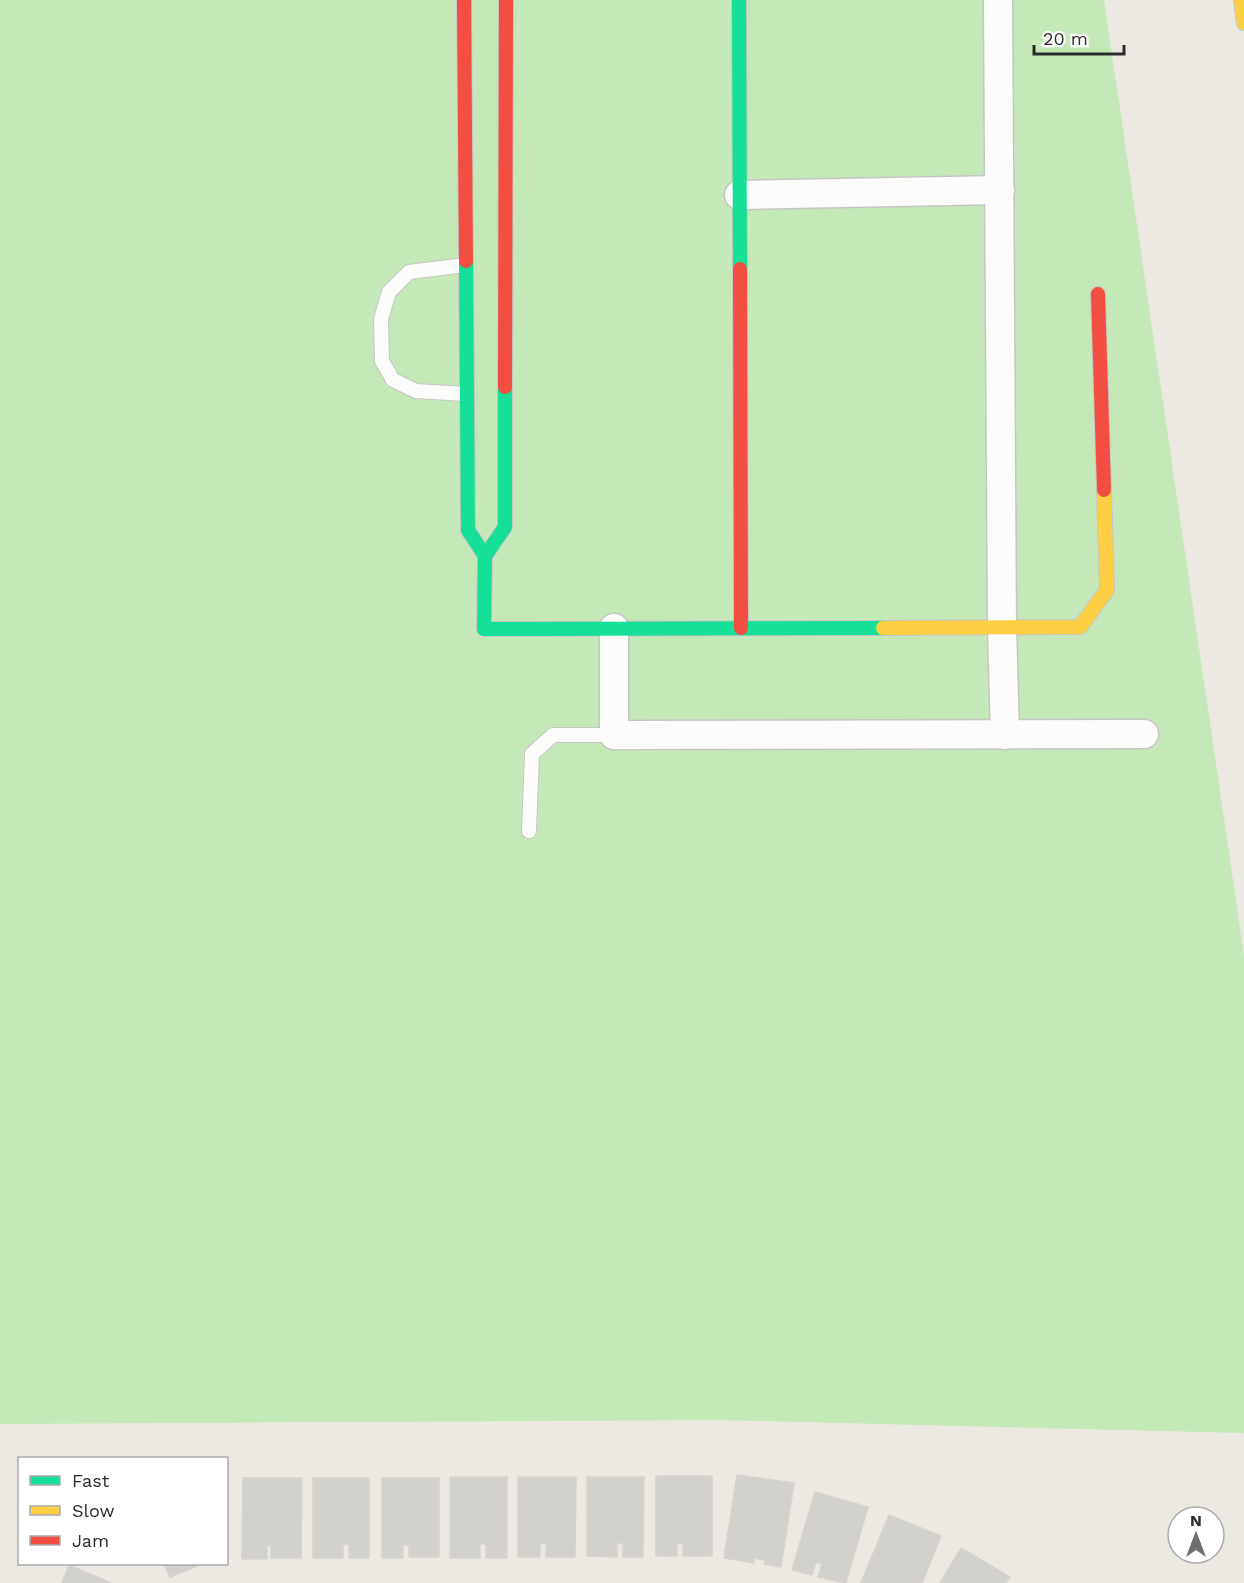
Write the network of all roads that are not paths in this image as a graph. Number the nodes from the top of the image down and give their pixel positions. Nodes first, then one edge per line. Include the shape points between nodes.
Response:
1 (464, 0) edge
2 (506, 0) edge
3 (739, 0) edge
4 (998, 0) edge
5 (1241, 0) edge
6 (1244, 23) edge
7 (1000, 190) junction
8 (739, 195) junction
9 (465, 265) junction
10 (1098, 294) dead end
11 (506, 312) junction
12 (465, 313) junction
13 (466, 394) junction
14 (484, 556) junction
15 (1002, 627) junction
16 (614, 628) junction
17 (741, 628) junction
18 (1144, 734) dead end
19 (614, 735) junction
20 (1005, 735) junction
21 (529, 831) dead end

1 - 9 main road
2 - 11 main road
3 - 8 main road
4 - 7 street
5 - 6 main road
7 - 8 street
7 - 15 street
8 - 17 main road
9 - 12 main road
9 - 13 lane via 409,272 389,292 381,319 382,361 393,380 417,391
10 - 15 main road via 1107,590 1080,627
11 - 12 street
11 - 14 main road via 505,528
12 - 13 main road
13 - 14 main road via 468,530
14 - 16 main road via 484,629
15 - 17 main road
15 - 20 street
16 - 17 main road
16 - 19 street
18 - 20 street
19 - 20 street
19 - 21 lane via 553,735 532,754

